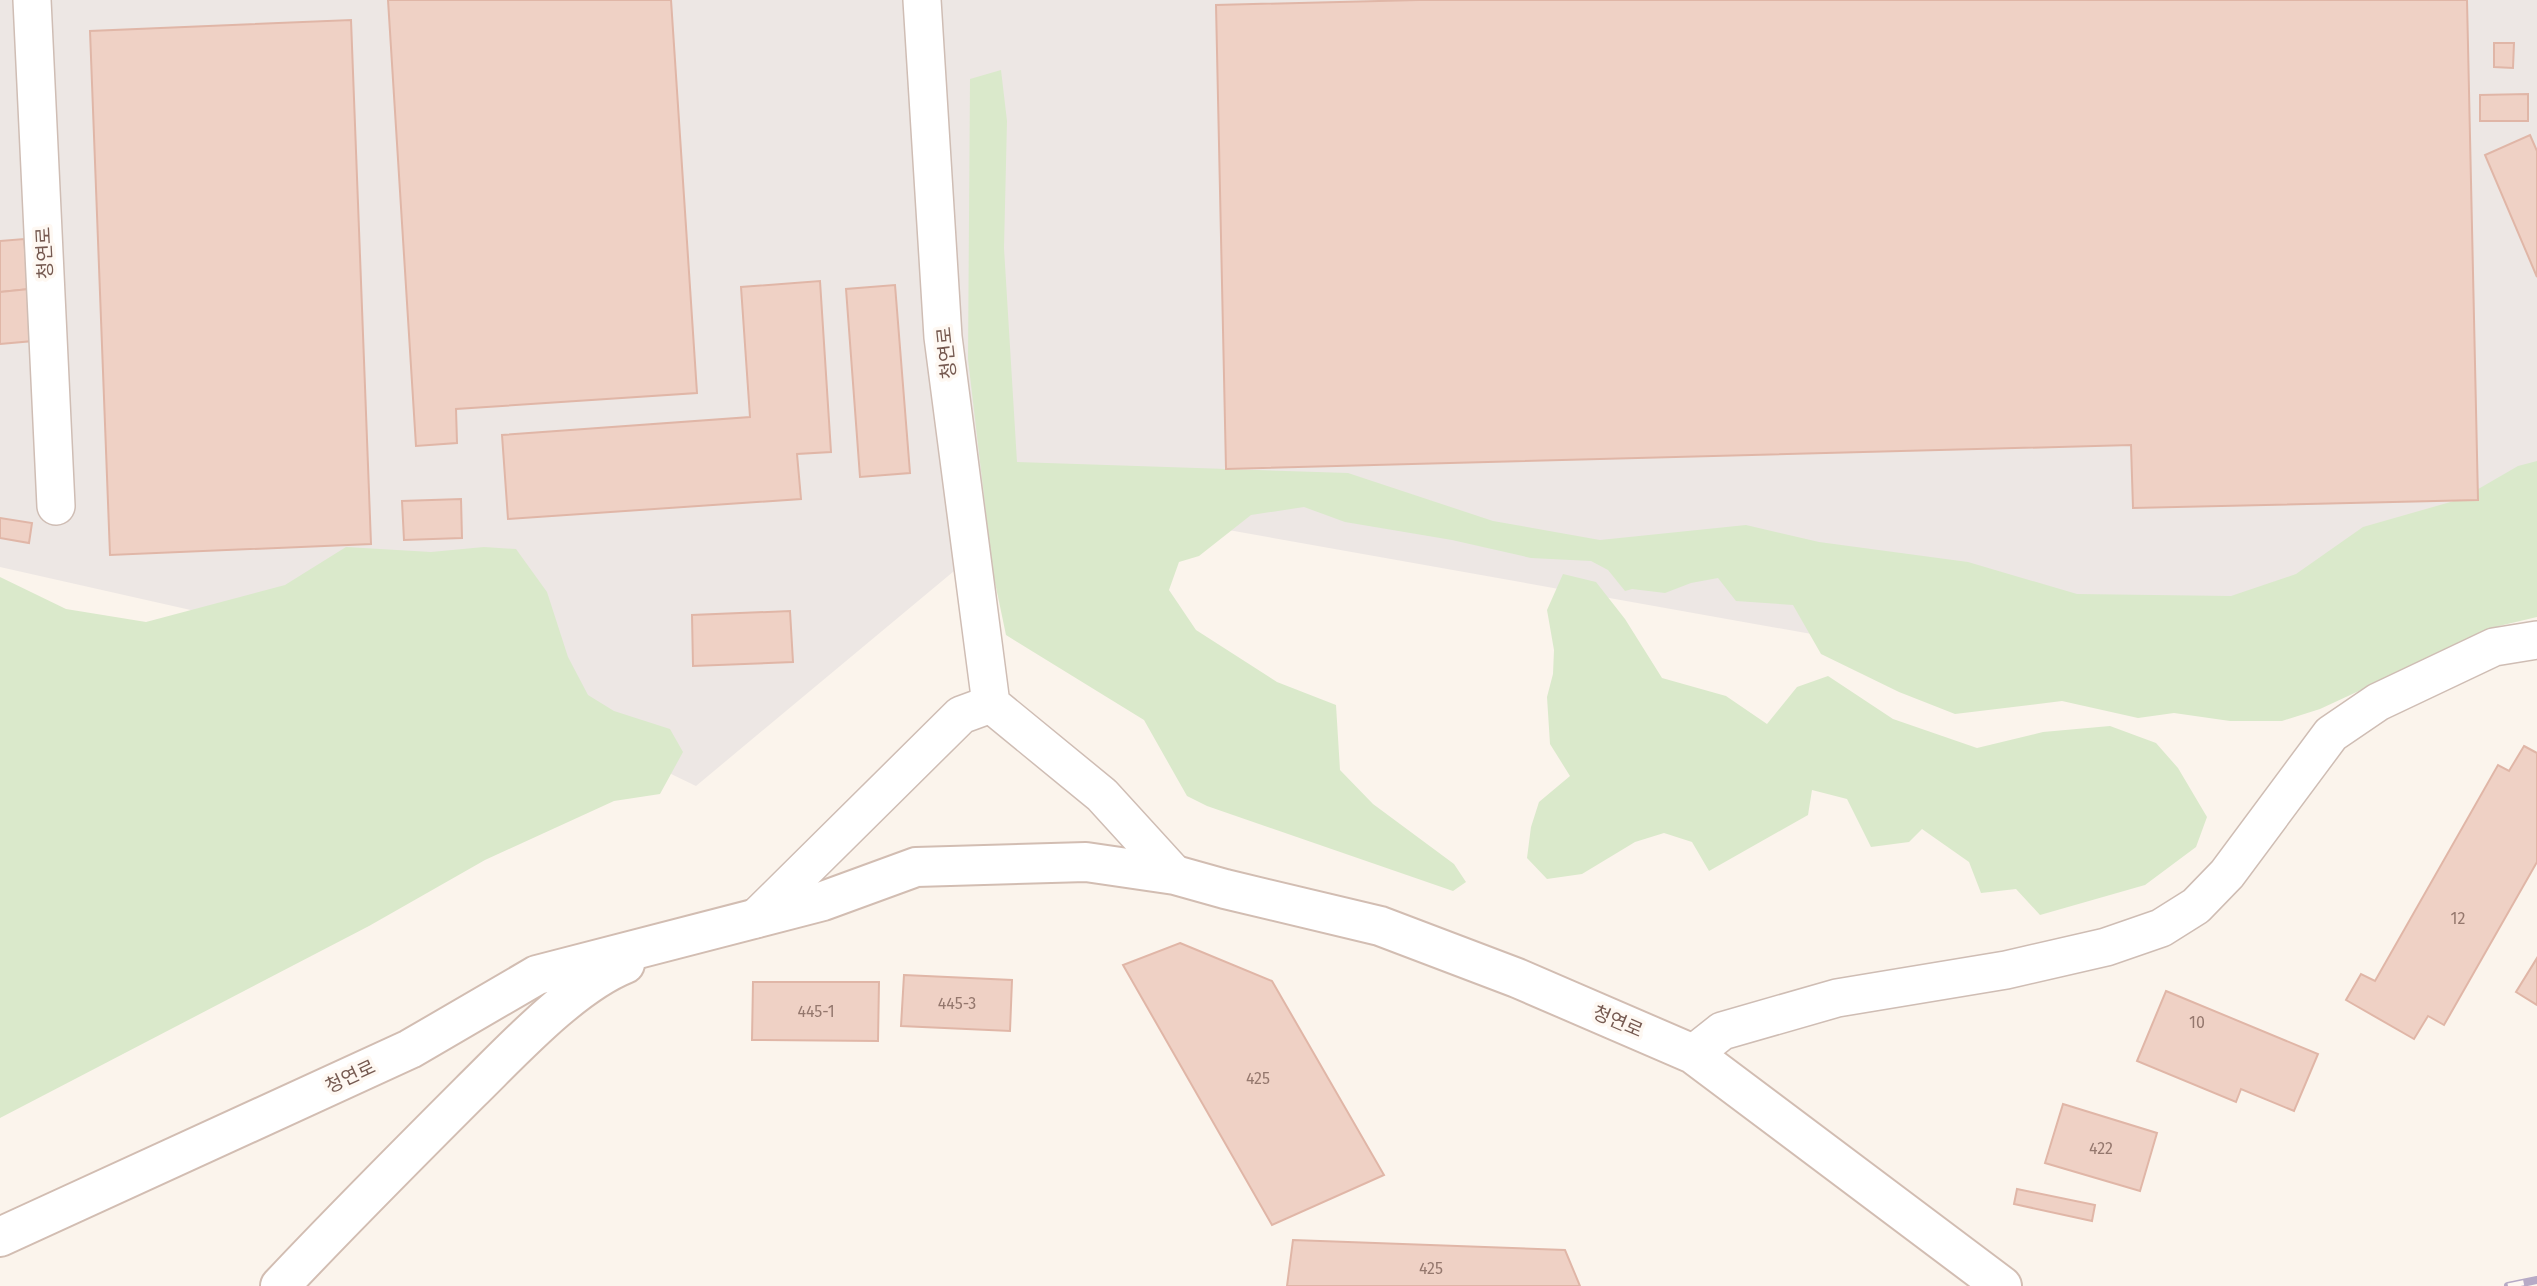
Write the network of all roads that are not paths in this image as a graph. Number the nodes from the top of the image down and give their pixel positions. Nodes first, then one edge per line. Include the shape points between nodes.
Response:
1 (32, 0) edge
2 (922, 0) edge
3 (56, 506) dead end
4 (2537, 640) edge
5 (991, 704) junction
6 (1175, 875) junction
7 (755, 919) junction
8 (704, 932) junction
9 (1693, 1054) junction
10 (0, 1237) edge
11 (280, 1286) edge
12 (2002, 1286) edge

1 - 3 street, 청연로
2 - 5 street, 청연로 via 943,337
4 - 9 street via 2494,647 2378,702 2330,734 2227,874 2196,906 2161,928 2106,947 2006,970 1837,998 1723,1031
5 - 6 street via 1102,795
5 - 7 street via 961,716
6 - 7 main road, 청연로 via 1086,862 916,867 823,901
6 - 9 main road, 청연로 via 1380,926 1517,978
7 - 8 main road, 청연로
8 - 10 main road, 청연로 via 537,975 410,1048
8 - 11 main road, 청연로 via 604,973 531,1032
9 - 12 main road, 청연로

